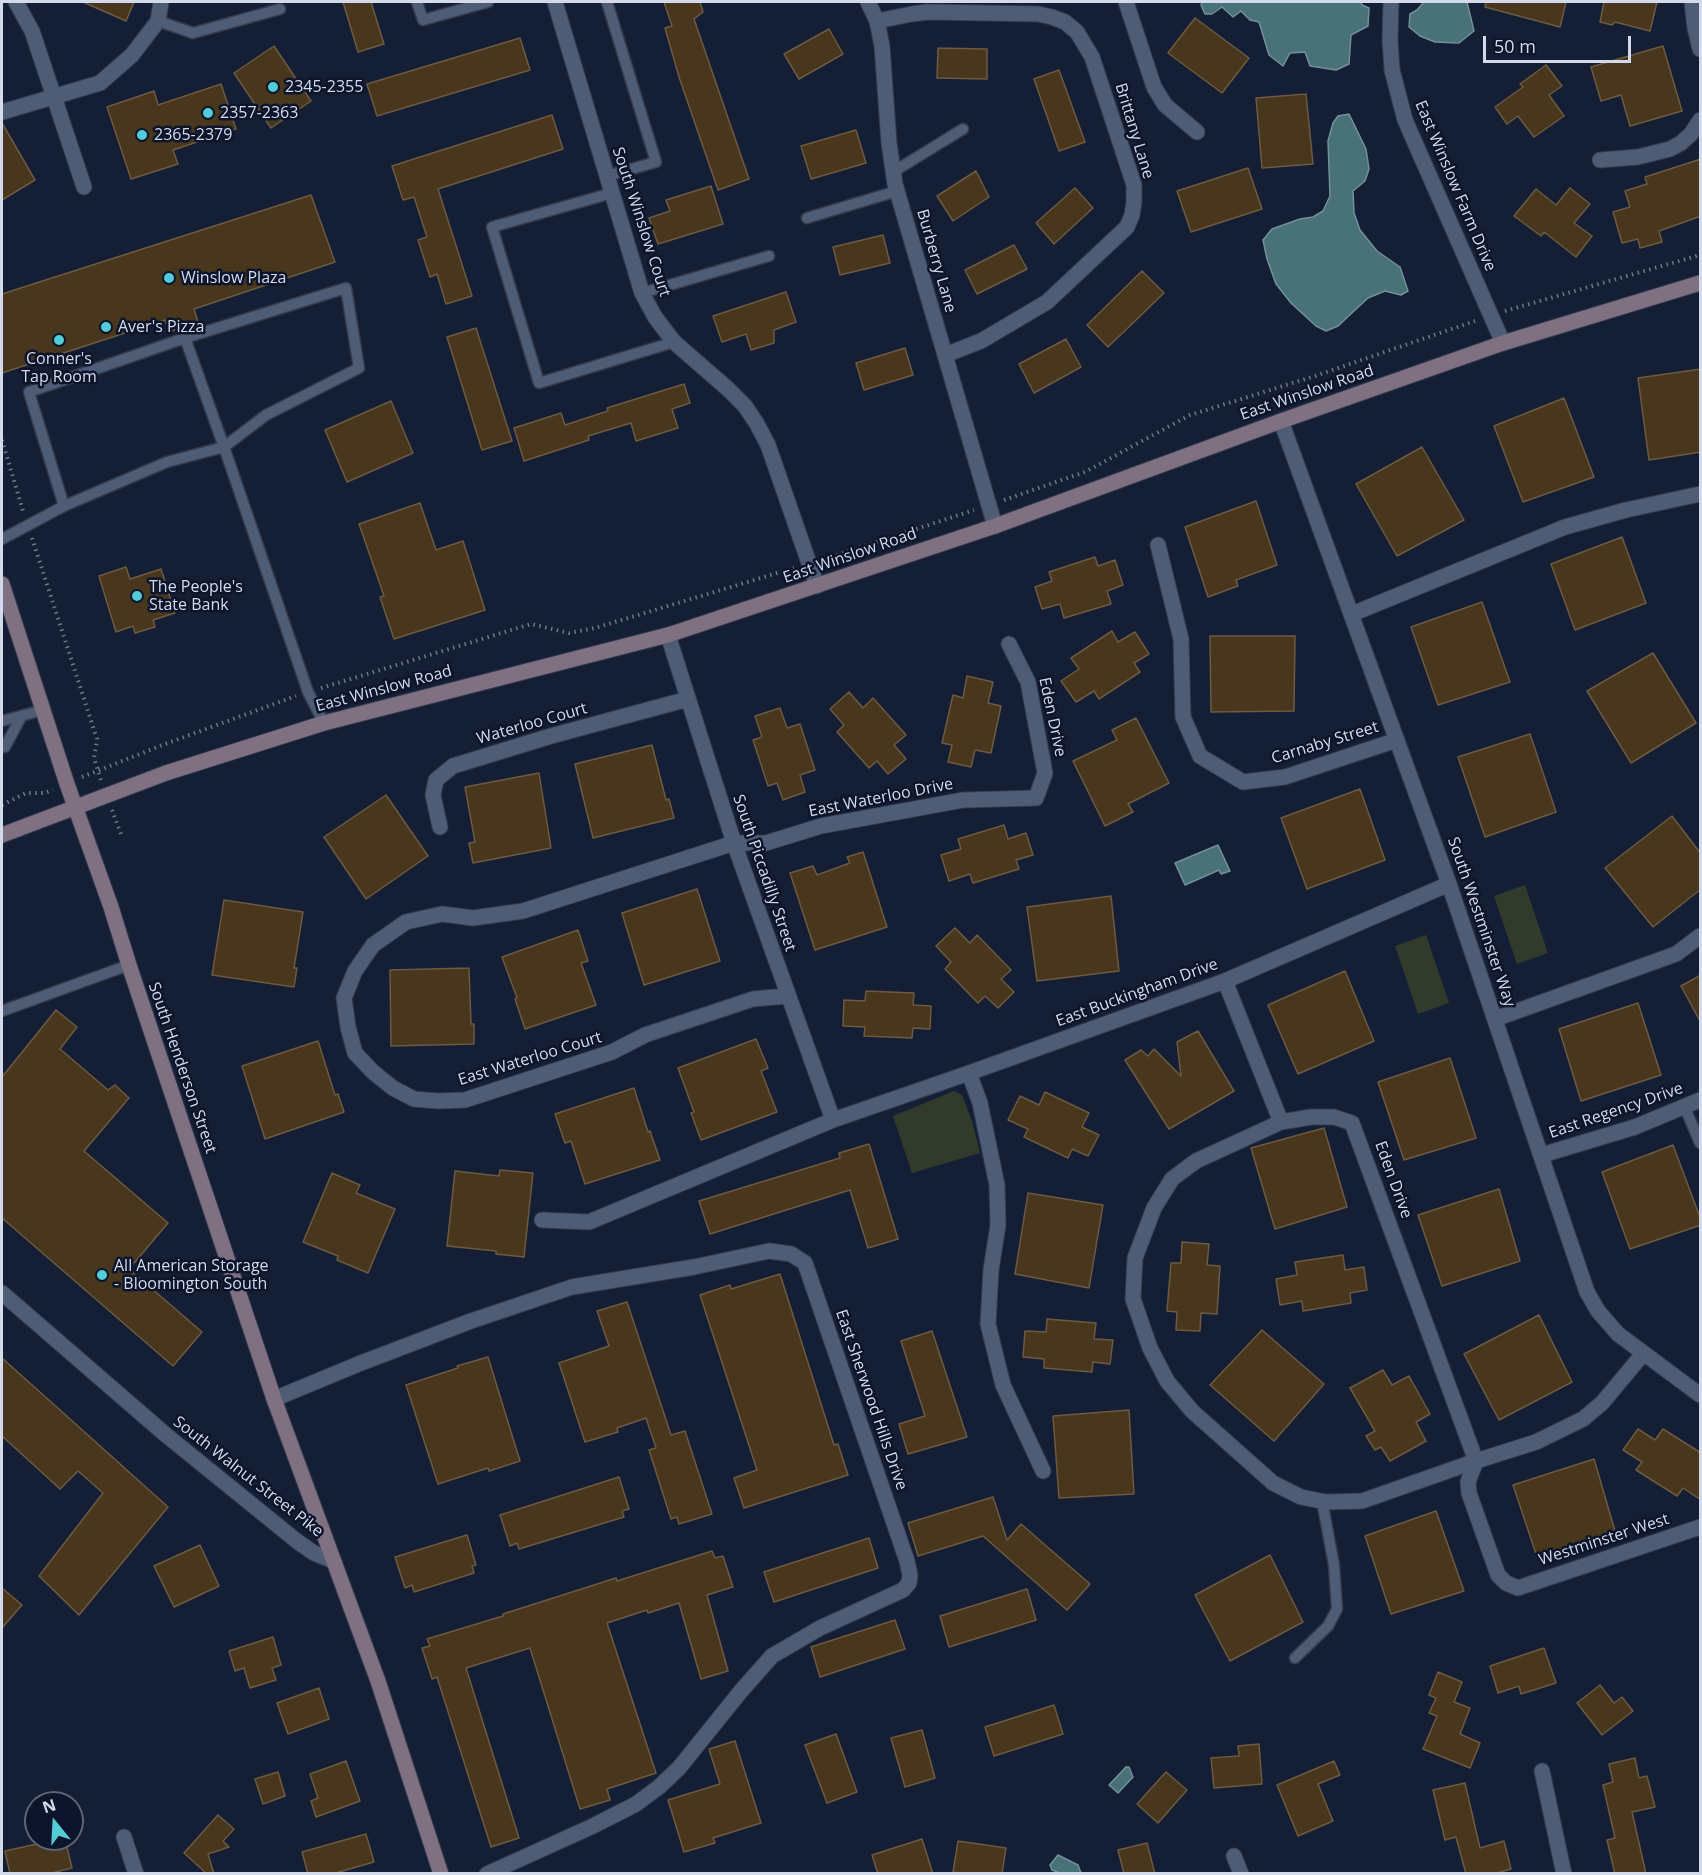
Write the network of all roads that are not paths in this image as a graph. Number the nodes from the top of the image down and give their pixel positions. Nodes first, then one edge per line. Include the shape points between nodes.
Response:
1 (16, 2) edge
2 (161, 2) edge
3 (417, 2) edge
4 (488, 2) edge
5 (555, 2) edge
6 (608, 2) edge
7 (868, 2) edge
8 (1126, 2) edge
9 (1391, 2) edge
10 (1692, 2) edge
11 (280, 9) dead end
12 (158, 21) junction
13 (877, 21) junction
14 (1701, 49) edge
15 (54, 96) junction
16 (2, 112) edge
17 (1701, 120) edge
18 (963, 129) dead end
19 (1197, 132) dead end
20 (1600, 160) dead end
21 (892, 172) junction
22 (607, 176) junction
23 (84, 187) dead end
24 (897, 191) junction
25 (612, 193) junction
26 (807, 218) dead end
27 (769, 256) dead end
28 (1701, 283) edge
29 (642, 293) junction
30 (185, 338) junction
31 (674, 342) junction
32 (1503, 344) junction
33 (945, 355) junction
34 (1281, 421) junction
35 (224, 447) junction
36 (1701, 494) edge
37 (64, 506) junction
38 (995, 526) junction
39 (2, 539) edge
40 (1158, 546) dead end
41 (2, 584) edge
42 (817, 586) junction
43 (1352, 614) junction
44 (668, 635) junction
45 (1009, 644) dead end
46 (688, 699) junction
47 (43, 710) junction
48 (21, 717) junction
49 (2, 721) edge
50 (324, 723) junction
51 (1397, 740) junction
52 (5, 747) dead end
53 (1036, 798) joint
54 (76, 807) junction
55 (440, 827) dead end
56 (2, 835) edge
57 (734, 843) junction
58 (1449, 884) junction
59 (1701, 936) edge
60 (129, 965) junction
61 (1225, 981) junction
62 (788, 996) junction
63 (2, 1011) edge
64 (1495, 1019) junction
65 (969, 1074) junction
66 (1701, 1100) edge
67 (1684, 1108) junction
68 (833, 1120) junction
69 (1281, 1122) junction
70 (1701, 1143) edge
71 (1542, 1155) junction
72 (542, 1220) dead end
73 (2, 1293) edge
74 (1643, 1354) junction
75 (1701, 1395) edge
76 (274, 1399) junction
77 (1476, 1461) junction
78 (1043, 1471) dead end
79 (1322, 1501) junction
80 (1701, 1527) edge
81 (334, 1561) junction
82 (1295, 1658) dead end
83 (1542, 1771) dead end
84 (124, 1837) dead end
85 (1234, 1856) dead end
86 (136, 1874) edge
87 (441, 1874) edge
88 (487, 1874) edge
89 (1241, 1874) edge
90 (1564, 1874) edge

1 - 15 street via 32,31
2 - 12 street
3 - 4 lane via 423,20
5 - 22 street, South Winslow Court
6 - 22 lane via 656,162
7 - 13 street, Burberry Lane
8 - 19 street via 1154,87 1165,105
9 - 32 street, East Winslow Farm Drive via 1392,70 1405,120
10 - 14 street
11 - 12 lane via 193,33
12 - 15 street via 132,55 100,83
13 - 21 street, Burberry Lane
13 - 33 street, Brittany Lane via 928,12 1038,14 1065,22 1077,32 1092,57 1134,185 1127,227 1047,302 981,341
15 - 16 street
15 - 23 street
17 - 20 street via 1670,149
18 - 21 lane
21 - 24 street, Burberry Lane
22 - 25 street, South Winslow Court
24 - 26 lane
24 - 33 street, Burberry Lane
25 - 29 street, South Winslow Court
25 - 31 lane via 492,227 538,383
27 - 29 lane
28 - 32 main road, East Winslow Road
29 - 31 street, South Winslow Court via 654,317
30 - 35 lane
30 - 35 lane via 346,288 359,368 266,415
30 - 37 lane via 29,392
31 - 42 street, South Winslow Court via 728,389 756,424 768,445
32 - 34 main road, East Winslow Road
33 - 38 street, Burberry Lane
34 - 38 main road, East Winslow Road
34 - 43 street, South Westminster Way
35 - 37 lane via 167,462
35 - 50 lane via 308,692
36 - 43 street via 1566,527
37 - 39 lane
38 - 42 main road, East Winslow Road
40 - 51 street, Carnaby Street via 1181,639 1183,717 1200,756 1243,782 1285,777
41 - 47 main road, South Henderson Street
42 - 44 main road, East Winslow Road
43 - 51 street, South Westminster Way
44 - 46 street, South Piccadilly Street
44 - 50 main road, East Winslow Road
45 - 53 street, Eden Drive via 1028,682 1046,773
46 - 55 street, Waterloo Court via 453,766 436,780 433,795
46 - 57 street, South Piccadilly Street
47 - 48 lane
47 - 54 main road, South Henderson Street
48 - 49 lane
48 - 52 lane
50 - 54 main road, East Winslow Road via 166,773
51 - 58 street, South Westminster Way
53 - 57 street, East Waterloo Drive via 963,800 821,826 766,843
54 - 56 main road, East Winslow Road
54 - 60 main road, South Henderson Street
57 - 62 street, South Piccadilly Street
57 - 62 street, East Waterloo Court via 523,911 473,918 442,914 406,922 373,945 355,971 344,998 355,1053 393,1088 414,1099 465,1100 612,1052 645,1035 753,999
58 - 61 street, East Buckingham Drive
58 - 64 street, South Westminster Way
59 - 64 street via 1676,954
60 - 63 lane
60 - 76 main road, South Henderson Street
61 - 65 street, East Buckingham Drive
61 - 69 street
62 - 68 street, South Piccadilly Street
64 - 71 street, South Westminster Way
65 - 68 street, East Buckingham Drive
65 - 78 street via 980,1103 997,1185 998,1225 988,1324 1003,1385
66 - 67 street, East Regency Drive
67 - 70 lane
67 - 71 street, East Regency Drive
68 - 72 street via 589,1222
69 - 77 street, Eden Drive via 1334,1117 1352,1123
69 - 79 street via 1196,1161 1172,1179 1154,1208 1135,1258 1133,1299 1150,1348 1167,1381 1192,1411 1273,1483 1301,1497
71 - 74 street, South Westminster Way via 1587,1292 1606,1323
73 - 81 street, South Walnut Street Pike via 166,1435 298,1542
74 - 75 street, South Westminster Way
74 - 77 street via 1583,1419 1536,1442
76 - 81 main road, South Henderson Street
76 - 88 street, East Sherwood Hills Drive via 471,1321 572,1287 769,1251 791,1254 805,1263 907,1561 909,1583 903,1590 820,1628 772,1656 679,1768 636,1804
77 - 79 street via 1362,1501
77 - 80 street, Westminster West via 1468,1494 1498,1575 1518,1588
79 - 82 lane via 1334,1565 1337,1609 1328,1626
81 - 87 main road
83 - 90 street
84 - 86 street
85 - 89 street

